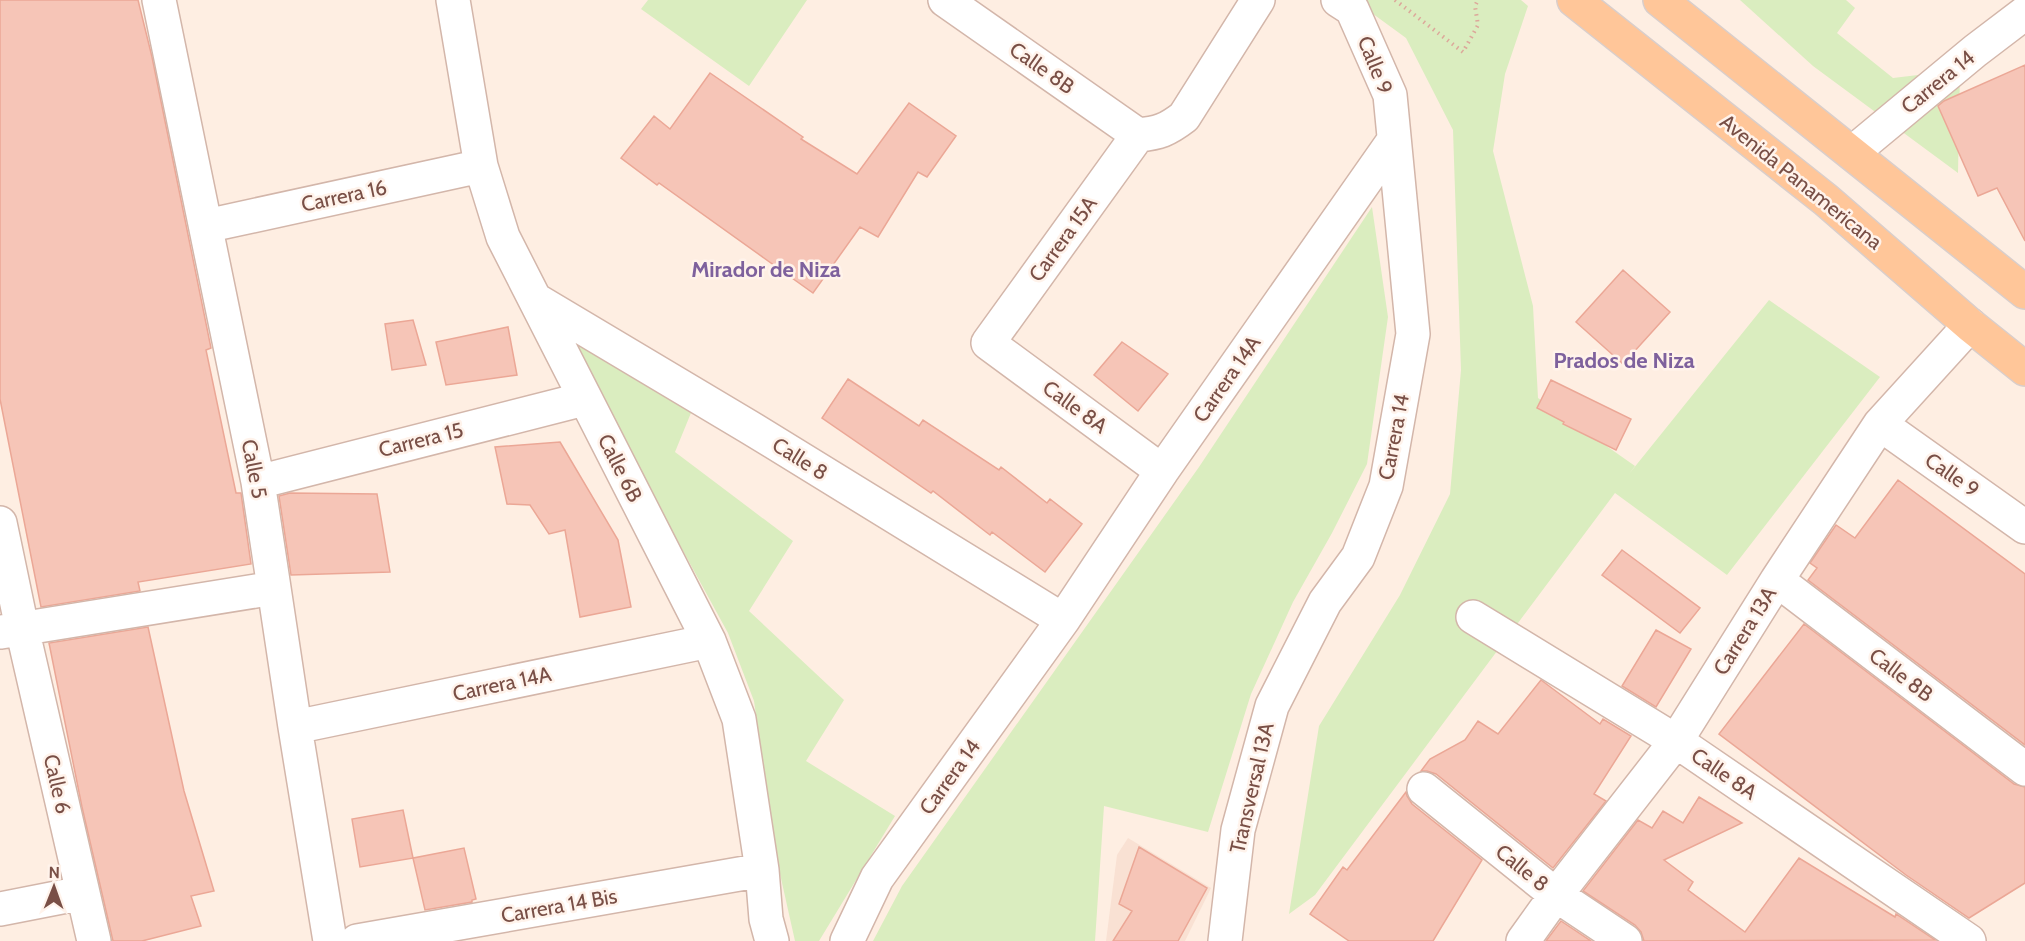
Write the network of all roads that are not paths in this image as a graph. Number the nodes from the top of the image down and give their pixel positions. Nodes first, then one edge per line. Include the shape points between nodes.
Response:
1 (159, 0) edge
2 (453, 0) edge
3 (945, 0) edge
4 (1258, 0) edge
5 (1338, 0) edge
6 (1574, 0) edge
7 (1660, 0) edge
8 (2025, 14) edge
9 (1138, 135) junction
10 (1394, 140) junction
11 (1852, 153) junction
12 (481, 166) junction
13 (206, 226) junction
14 (2025, 292) edge
15 (536, 300) junction
16 (1970, 325) junction
17 (988, 343) joint
18 (2025, 369) edge
19 (584, 399) junction
20 (1880, 424) junction
21 (1162, 471) junction
22 (258, 482) junction
23 (0, 523) edge
24 (2025, 527) edge
25 (1777, 580) junction
26 (274, 588) junction
27 (1473, 617) dead end
28 (1064, 620) junction
29 (11, 630) edge
30 (709, 641) junction
31 (1272, 706) joint
32 (295, 727) junction
33 (1676, 741) junction
34 (2025, 770) edge
35 (1424, 789) dead end
36 (762, 870) junction
37 (82, 893) junction
38 (1556, 895) junction
39 (0, 909) edge
40 (94, 941) edge
41 (330, 941) edge
42 (357, 941) edge
43 (772, 941) edge
44 (847, 941) edge
45 (1225, 941) edge
46 (1523, 941) edge
47 (1625, 941) edge
48 (1969, 941) edge

1 - 13 street, Calle 5
2 - 12 street, Calle 6B
3 - 9 street, Calle 8B
4 - 9 street via 1184,117 1169,129
5 - 10 street, Calle 9 via 1352,9 1390,95
6 - 16 main road, Avenida Panamericana via 1826,200
7 - 11 main road
8 - 11 street, Carrera 14
9 - 17 street, Carrera 15A
10 - 21 street, Carrera 14A
10 - 31 street, Carrera 14 via 1413,334 1386,486 1358,557 1325,602
11 - 14 main road
12 - 13 street, Carrera 16
12 - 15 street, Calle 6B via 503,237
13 - 22 street, Calle 5
15 - 19 street, Calle 6B
15 - 28 street, Calle 8
16 - 18 main road, Avenida Panamericana
16 - 20 street, Carrera 13A
17 - 21 street, Calle 8A
19 - 22 street, Carrera 15
19 - 30 street, Calle 6B
20 - 24 street, Calle 9
20 - 25 street, Carrera 13A
21 - 28 street, Carrera 14A
22 - 26 street, Calle 5
23 - 29 street, Calle 6
25 - 33 street, Carrera 13A
25 - 34 street, Calle 8B
26 - 29 street
26 - 32 street, Calle 5
27 - 33 street, Calle 8A
28 - 44 street, Carrera 14 via 877,878
29 - 37 street, Calle 6
30 - 32 street, Carrera 14A
30 - 36 street, Calle 6B via 739,719
31 - 45 street, Transversal 13A via 1238,830
32 - 41 street, Calle 5
33 - 38 street, Carrera 13A
33 - 48 street, Calle 8A
35 - 38 street, Calle 8
36 - 42 street, Carrera 14 Bis
36 - 43 street, Calle 6B
37 - 39 street
37 - 40 street, Calle 6
38 - 46 street, Carrera 13A
38 - 47 street, Calle 8

